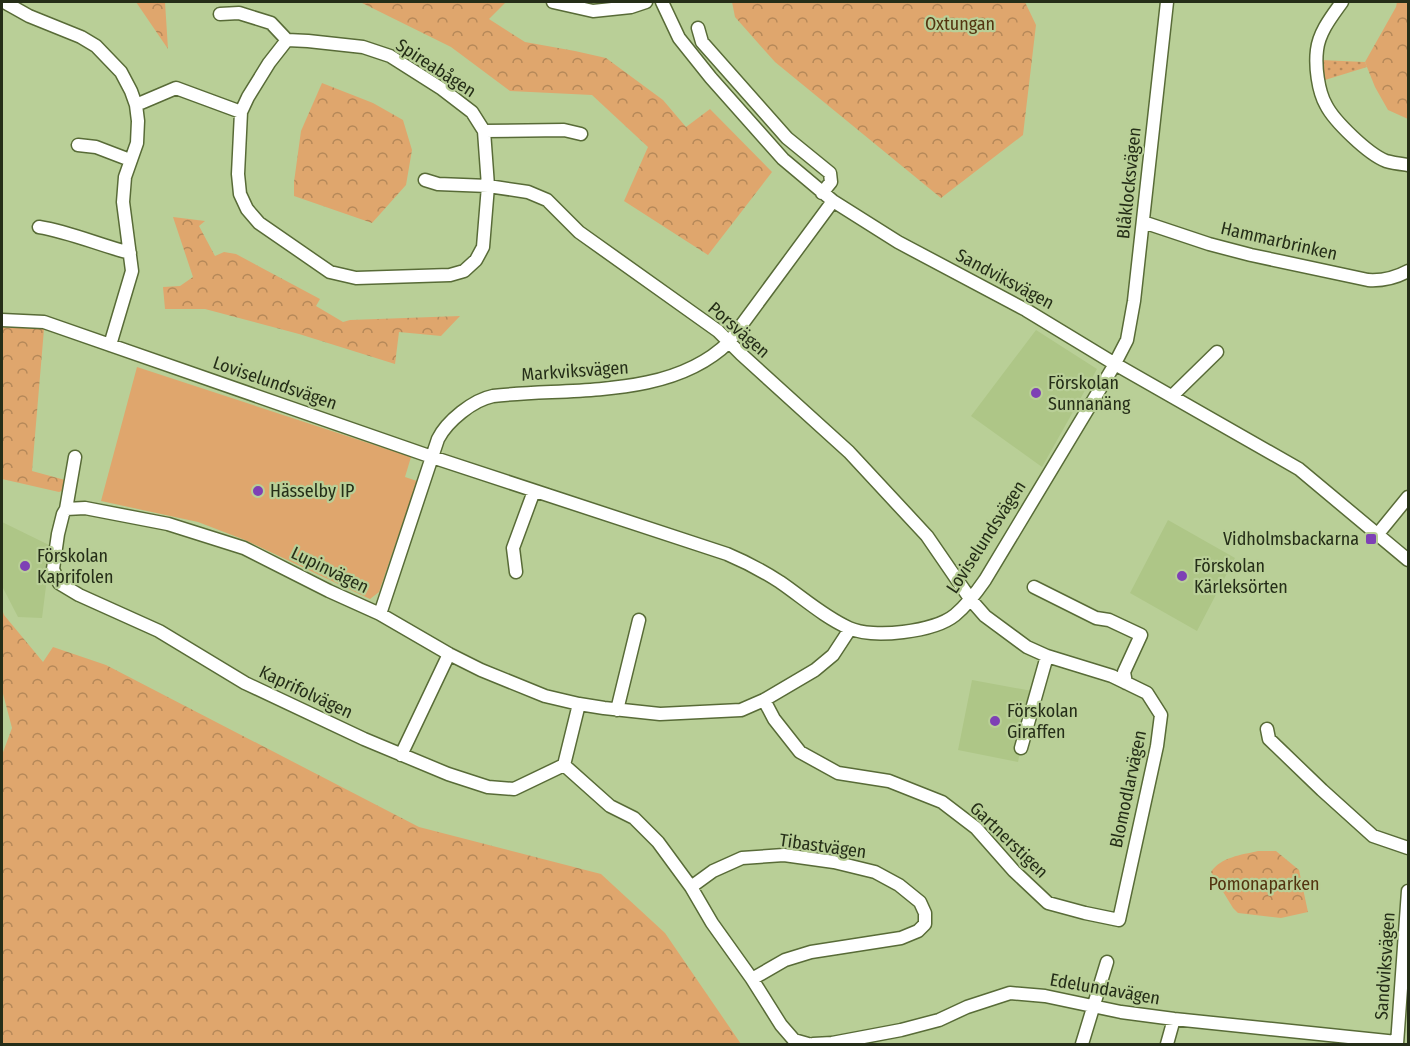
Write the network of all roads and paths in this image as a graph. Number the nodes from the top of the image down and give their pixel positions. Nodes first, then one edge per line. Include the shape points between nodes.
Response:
1 (4, 2) edge
2 (553, 2) edge
3 (646, 2) edge
4 (662, 2) edge
5 (1167, 2) edge
6 (1342, 2) edge
7 (220, 14) dead end
8 (698, 28) dead end
9 (287, 40) junction
10 (136, 105) junction
11 (241, 112) junction
12 (484, 131) junction
13 (581, 134) dead end
14 (78, 145) dead end
15 (130, 160) junction
16 (1408, 165) edge
17 (424, 180) dead end
18 (488, 186) junction
19 (822, 193) junction
20 (833, 201) junction
21 (1143, 222) junction
22 (39, 227) dead end
23 (130, 253) junction
24 (1408, 271) edge
25 (2, 320) edge
26 (729, 342) junction
27 (110, 345) junction
28 (1217, 352) dead end
29 (1114, 364) junction
30 (1172, 396) junction
31 (75, 457) dead end
32 (432, 457) junction
33 (534, 491) junction
34 (1408, 497) edge
35 (66, 509) junction
36 (1377, 535) junction
37 (1408, 560) edge
38 (516, 572) dead end
39 (1034, 587) dead end
40 (971, 600) junction
41 (380, 614) junction
42 (639, 620) dead end
43 (850, 629) junction
44 (449, 654) junction
45 (1047, 656) junction
46 (1125, 683) junction
47 (764, 700) junction
48 (579, 705) junction
49 (617, 710) junction
50 (1267, 729) dead end
51 (1021, 748) dead end
52 (401, 755) junction
53 (564, 765) junction
54 (1408, 848) edge
55 (691, 887) junction
56 (1408, 891) edge
57 (1119, 920) joint
58 (1107, 962) dead end
59 (752, 979) junction
60 (1095, 1005) junction
61 (1174, 1019) junction
62 (1397, 1043) edge
63 (808, 1044) edge
64 (813, 1044) edge
65 (1082, 1044) edge
66 (1167, 1044) edge

1 - 10 street via 96,46 121,72
2 - 3 street via 593,11 631,8
4 - 19 street, Sandviksvägen via 679,38 711,78 783,159
5 - 21 street, Blåklocksvägen
6 - 16 street via 1317,48 1316,63 1326,106 1346,131 1372,152 1384,160
7 - 9 street via 239,14 271,23
8 - 19 street via 702,42 787,138 830,172 831,182
9 - 11 street
9 - 12 street, Spireabågen via 363,47 390,56 472,112
10 - 11 street via 176,88
10 - 15 street via 137,143
11 - 18 street via 238,174 240,194 247,209 259,223 330,272 356,278 450,275 464,270 483,247
12 - 13 street via 564,130
12 - 18 street
14 - 15 street via 96,147
15 - 23 street via 124,177 123,202
17 - 18 street, Porsvägen
18 - 26 street, Porsvägen via 528,192 547,200 579,232 718,330
19 - 20 street, Sandviksvägen
20 - 26 street, Markviksvägen
20 - 29 street, Sandviksvägen
21 - 24 street, Hammarbrinken via 1251,255 1368,280
21 - 29 street, Blåklocksvägen via 1127,340
22 - 23 street
23 - 27 street via 132,271
25 - 27 street, Loviselundsvägen via 44,322
26 - 32 street, Markviksvägen via 688,370 632,386 486,397 455,417 439,437
26 - 40 street, Porsvägen via 849,452 927,536
27 - 32 street, Loviselundsvägen
28 - 30 street
29 - 30 street, Sandviksvägen
29 - 40 street, Loviselundsvägen
30 - 36 street, Sandviksvägen via 1299,469
31 - 35 street
32 - 33 street, Loviselundsvägen
32 - 41 street, Markviksvägen
33 - 38 street via 513,548
33 - 43 street, Loviselundsvägen via 727,554 761,570
34 - 36 street
35 - 41 street, Lupinvägen via 85,508 168,524 244,548
35 - 52 street, Kaprifolvägen via 53,570 59,583 159,631 245,683
36 - 37 street, Sandviksvägen
39 - 46 street via 1141,635 1124,672
40 - 43 street, Loviselundsvägen via 953,617 921,630 872,633
40 - 45 street, Blomodlarvägen via 985,616 1027,647
41 - 44 street, Lupinvägen
42 - 49 street
43 - 47 street, Lupinvägen via 833,655
44 - 48 street, Lupinvägen via 545,696
44 - 52 street
45 - 46 street, Blomodlarvägen
45 - 51 street
46 - 57 street, Blomodlarvägen via 1147,693 1161,715
47 - 49 street, Lupinvägen via 741,710 719,712 660,714
47 - 57 street, Gartnerstigen via 800,752 838,773 889,781 942,802 976,828 1048,903
48 - 49 street, Lupinvägen
48 - 53 street
50 - 54 street via 1269,739 1373,836
52 - 53 street, Kaprifolvägen via 488,787 514,789
53 - 55 street via 610,806 634,818 658,842
55 - 59 street
55 - 59 street, Tibastvägen via 742,858 784,855 875,872 920,902 925,913 926,924 901,938 811,952 785,960
56 - 62 street, Sandviksvägen
58 - 60 street
59 - 63 street via 781,1025 794,1040
60 - 61 street, Edelundavägen
60 - 64 street, Edelundavägen via 1010,993 901,1030
60 - 65 street
61 - 62 street, Edelundavägen
61 - 66 street

